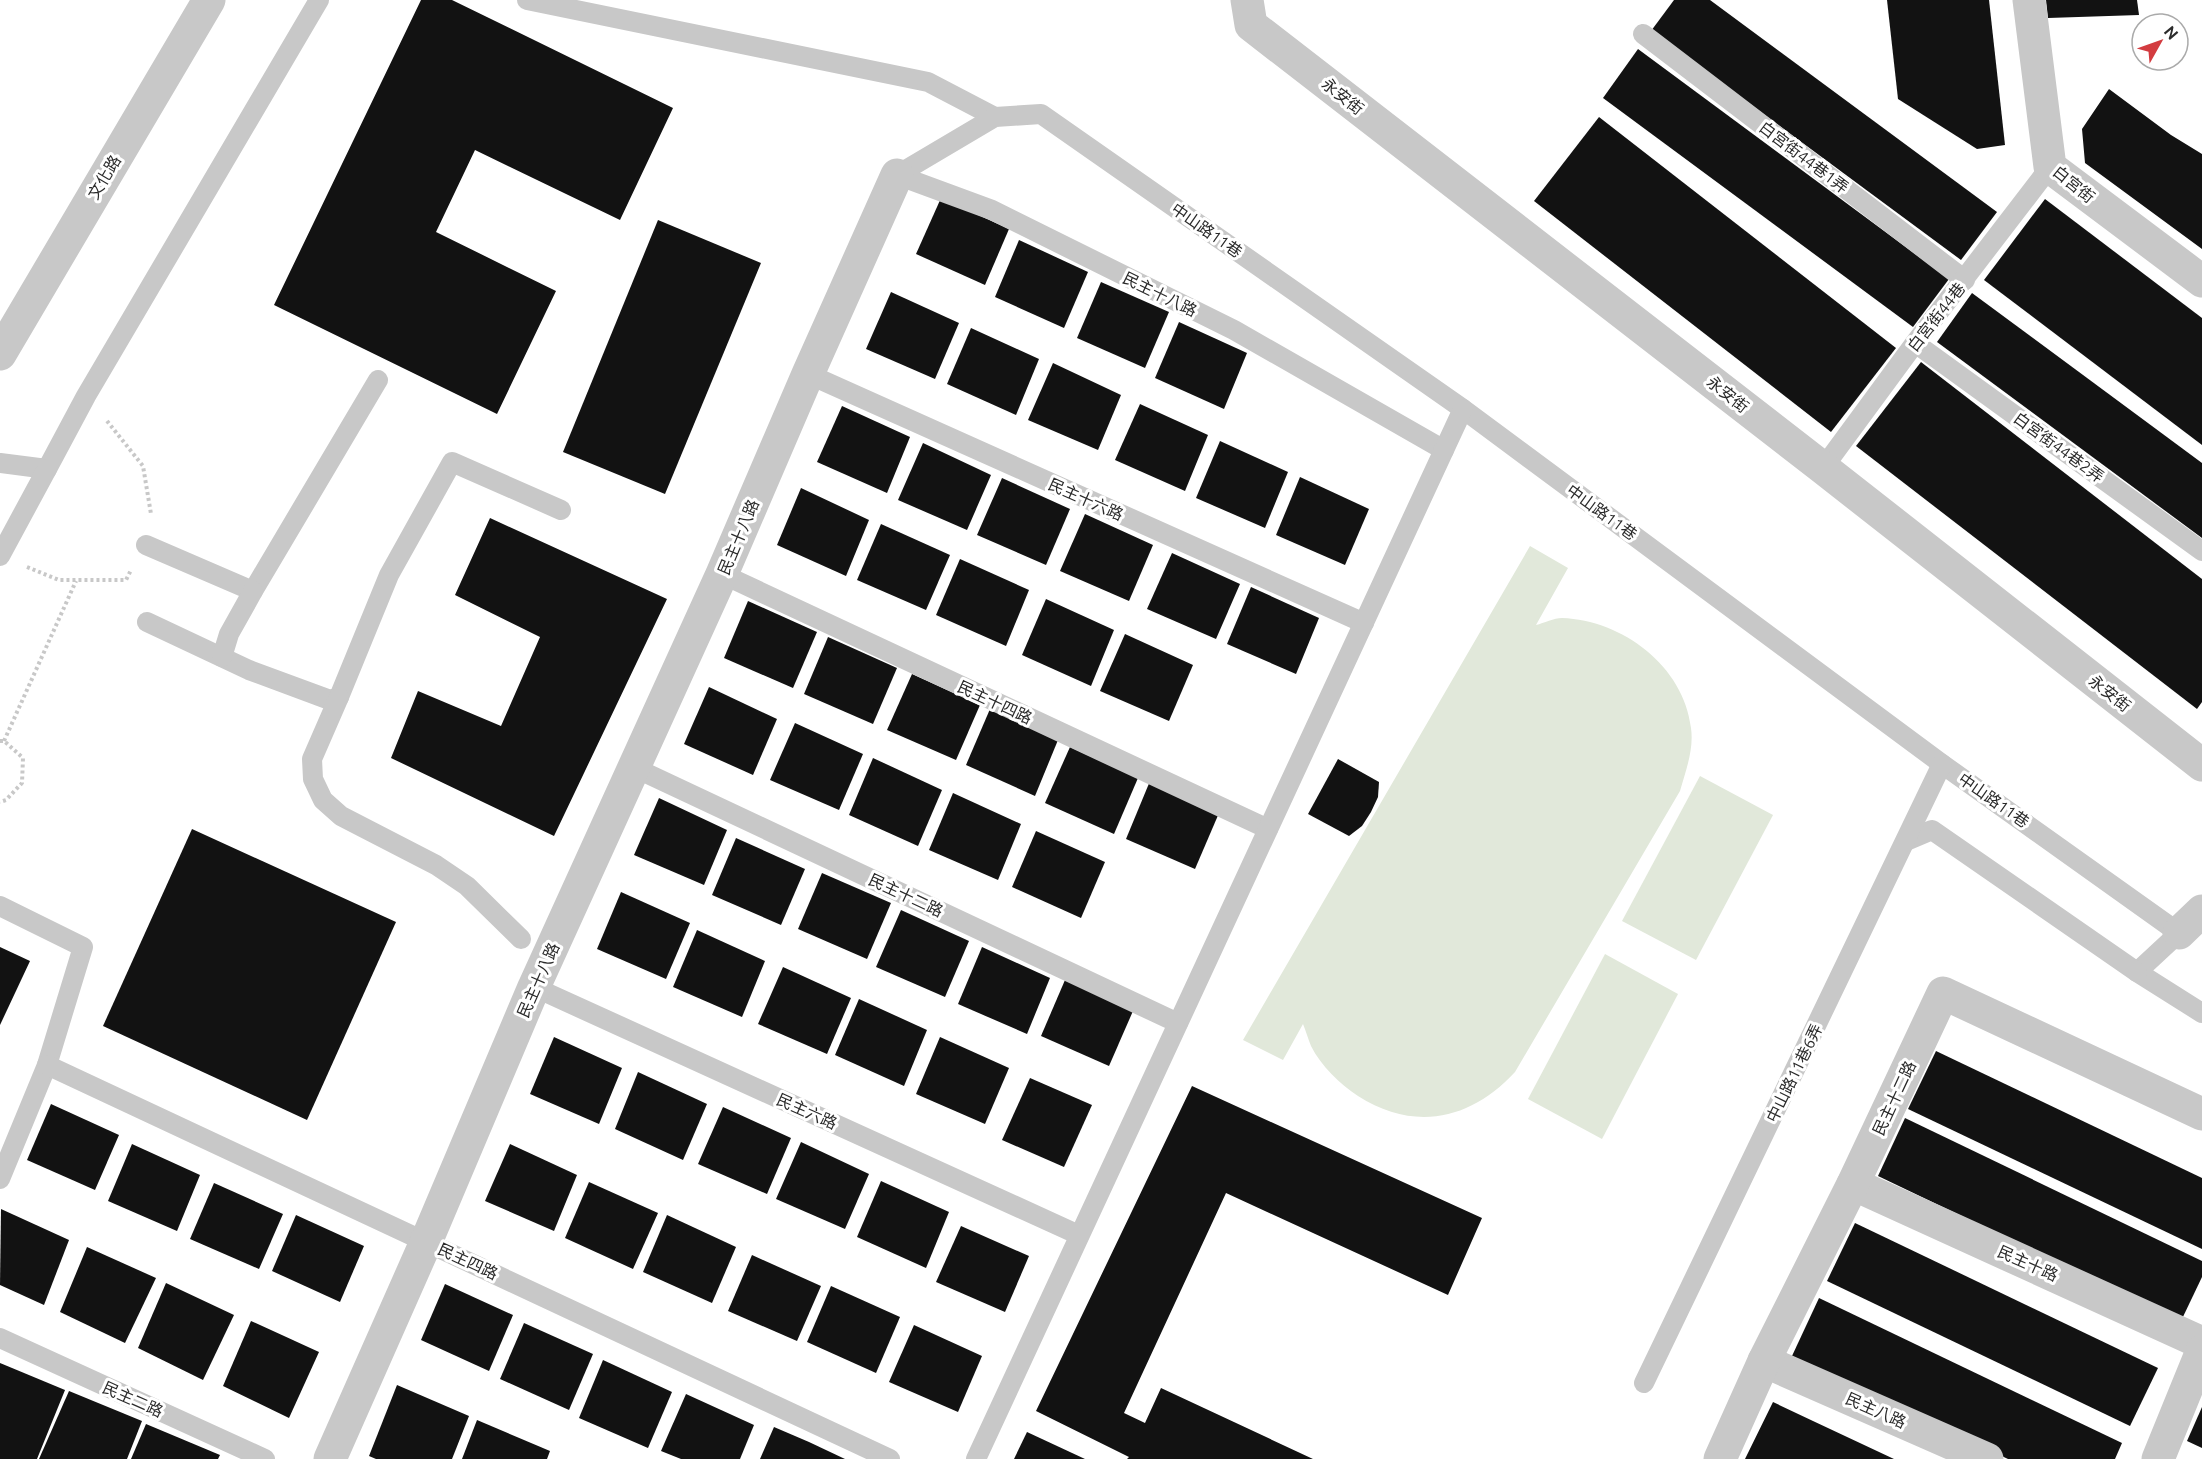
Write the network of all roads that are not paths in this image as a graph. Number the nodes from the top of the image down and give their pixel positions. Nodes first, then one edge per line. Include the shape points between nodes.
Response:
1 (209, 0) edge
2 (319, 0) edge
3 (527, 0) edge
4 (2029, 0) edge
5 (1249, 12) edge
6 (1643, 34) dead end
7 (994, 117) junction
8 (2050, 167) junction
9 (897, 175) junction
10 (1965, 280) junction
11 (2202, 281) edge
12 (1916, 343) junction
13 (0, 354) edge
14 (808, 374) junction
15 (378, 380) dead end
16 (1463, 409) junction
17 (1444, 450) junction
18 (0, 463) edge
19 (1823, 468) junction
20 (47, 469) junction
21 (561, 510) dead end
22 (146, 545) road end
23 (2202, 551) edge
24 (0, 556) edge
25 (722, 574) junction
26 (253, 591) junction
27 (147, 622) dead end
28 (1364, 623) junction
29 (222, 657) junction
30 (339, 697) junction
31 (1942, 764) junction
32 (2202, 765) edge
33 (633, 767) junction
34 (1268, 829) junction
35 (1906, 841) junction
36 (0, 906) edge
37 (2191, 922) edge
38 (521, 939) dead end
39 (2137, 972) junction
40 (534, 987) junction
41 (2202, 1013) edge
42 (1178, 1023) junction
43 (47, 1065) junction
44 (2202, 1114) edge
45 (0, 1179) edge
46 (1853, 1184) junction
47 (1079, 1235) junction
48 (426, 1242) junction
49 (0, 1338) edge
50 (2202, 1342) edge
51 (2202, 1351) edge
52 (1764, 1361) junction
53 (1644, 1383) dead end
54 (265, 1459) edge
55 (330, 1459) edge
56 (890, 1459) edge
57 (976, 1459) edge
58 (1720, 1459) edge
59 (1987, 1459) edge
60 (2158, 1459) edge

1 - 13 street, 文化路
2 - 20 lane
3 - 7 lane via 928,82
4 - 8 street, 白宮街
5 - 19 street, 永安街
6 - 10 lane, 白宮街44巷1弄
7 - 9 lane, 中山路11巷
7 - 16 lane, 中山路11巷 via 1041,114
8 - 10 lane, 白宮街44巷
8 - 11 street, 白宮街
9 - 14 street, 民主十八路
9 - 17 lane, 民主十八路 via 992,210 1234,330
10 - 12 lane, 白宮街44巷
12 - 19 lane, 白宮街44巷
12 - 23 lane, 白宮街44巷2弄
14 - 25 street, 民主十八路
14 - 28 lane, 民主十六路
15 - 26 lane
16 - 17 lane
16 - 31 lane, 中山路11巷
17 - 28 lane
18 - 20 lane
19 - 32 street, 永安街
20 - 24 lane
21 - 30 lane via 452,462 389,575
22 - 26 lane
25 - 33 street, 民主十八路
25 - 34 lane, 民主十四路
26 - 29 lane via 229,634
27 - 29 lane
28 - 34 lane
29 - 30 lane via 319,697
30 - 38 lane via 312,759 313,779 322,800 341,816 436,865 467,886
31 - 35 lane, 中山路11巷6弄
31 - 37 lane, 中山路11巷
33 - 40 street, 民主十八路
33 - 42 lane, 民主十二路
34 - 42 lane
35 - 39 lane via 1932,830
35 - 53 lane, 中山路11巷6弄
36 - 43 lane via 83,947
37 - 39 lane, 中山路11巷
39 - 41 lane
40 - 47 lane, 民主六路
40 - 48 street, 民主十八路
42 - 47 lane
43 - 45 lane
43 - 48 lane, 民主四路
44 - 46 street, 民主十二路 via 1943,993
46 - 50 street, 民主十路
46 - 52 street, 民主十二路
47 - 57 lane
48 - 55 street, 民主十八路
48 - 56 lane, 民主四路
49 - 54 lane, 民主二路
51 - 60 street
52 - 58 street, 民主十二路
52 - 59 street, 民主八路

